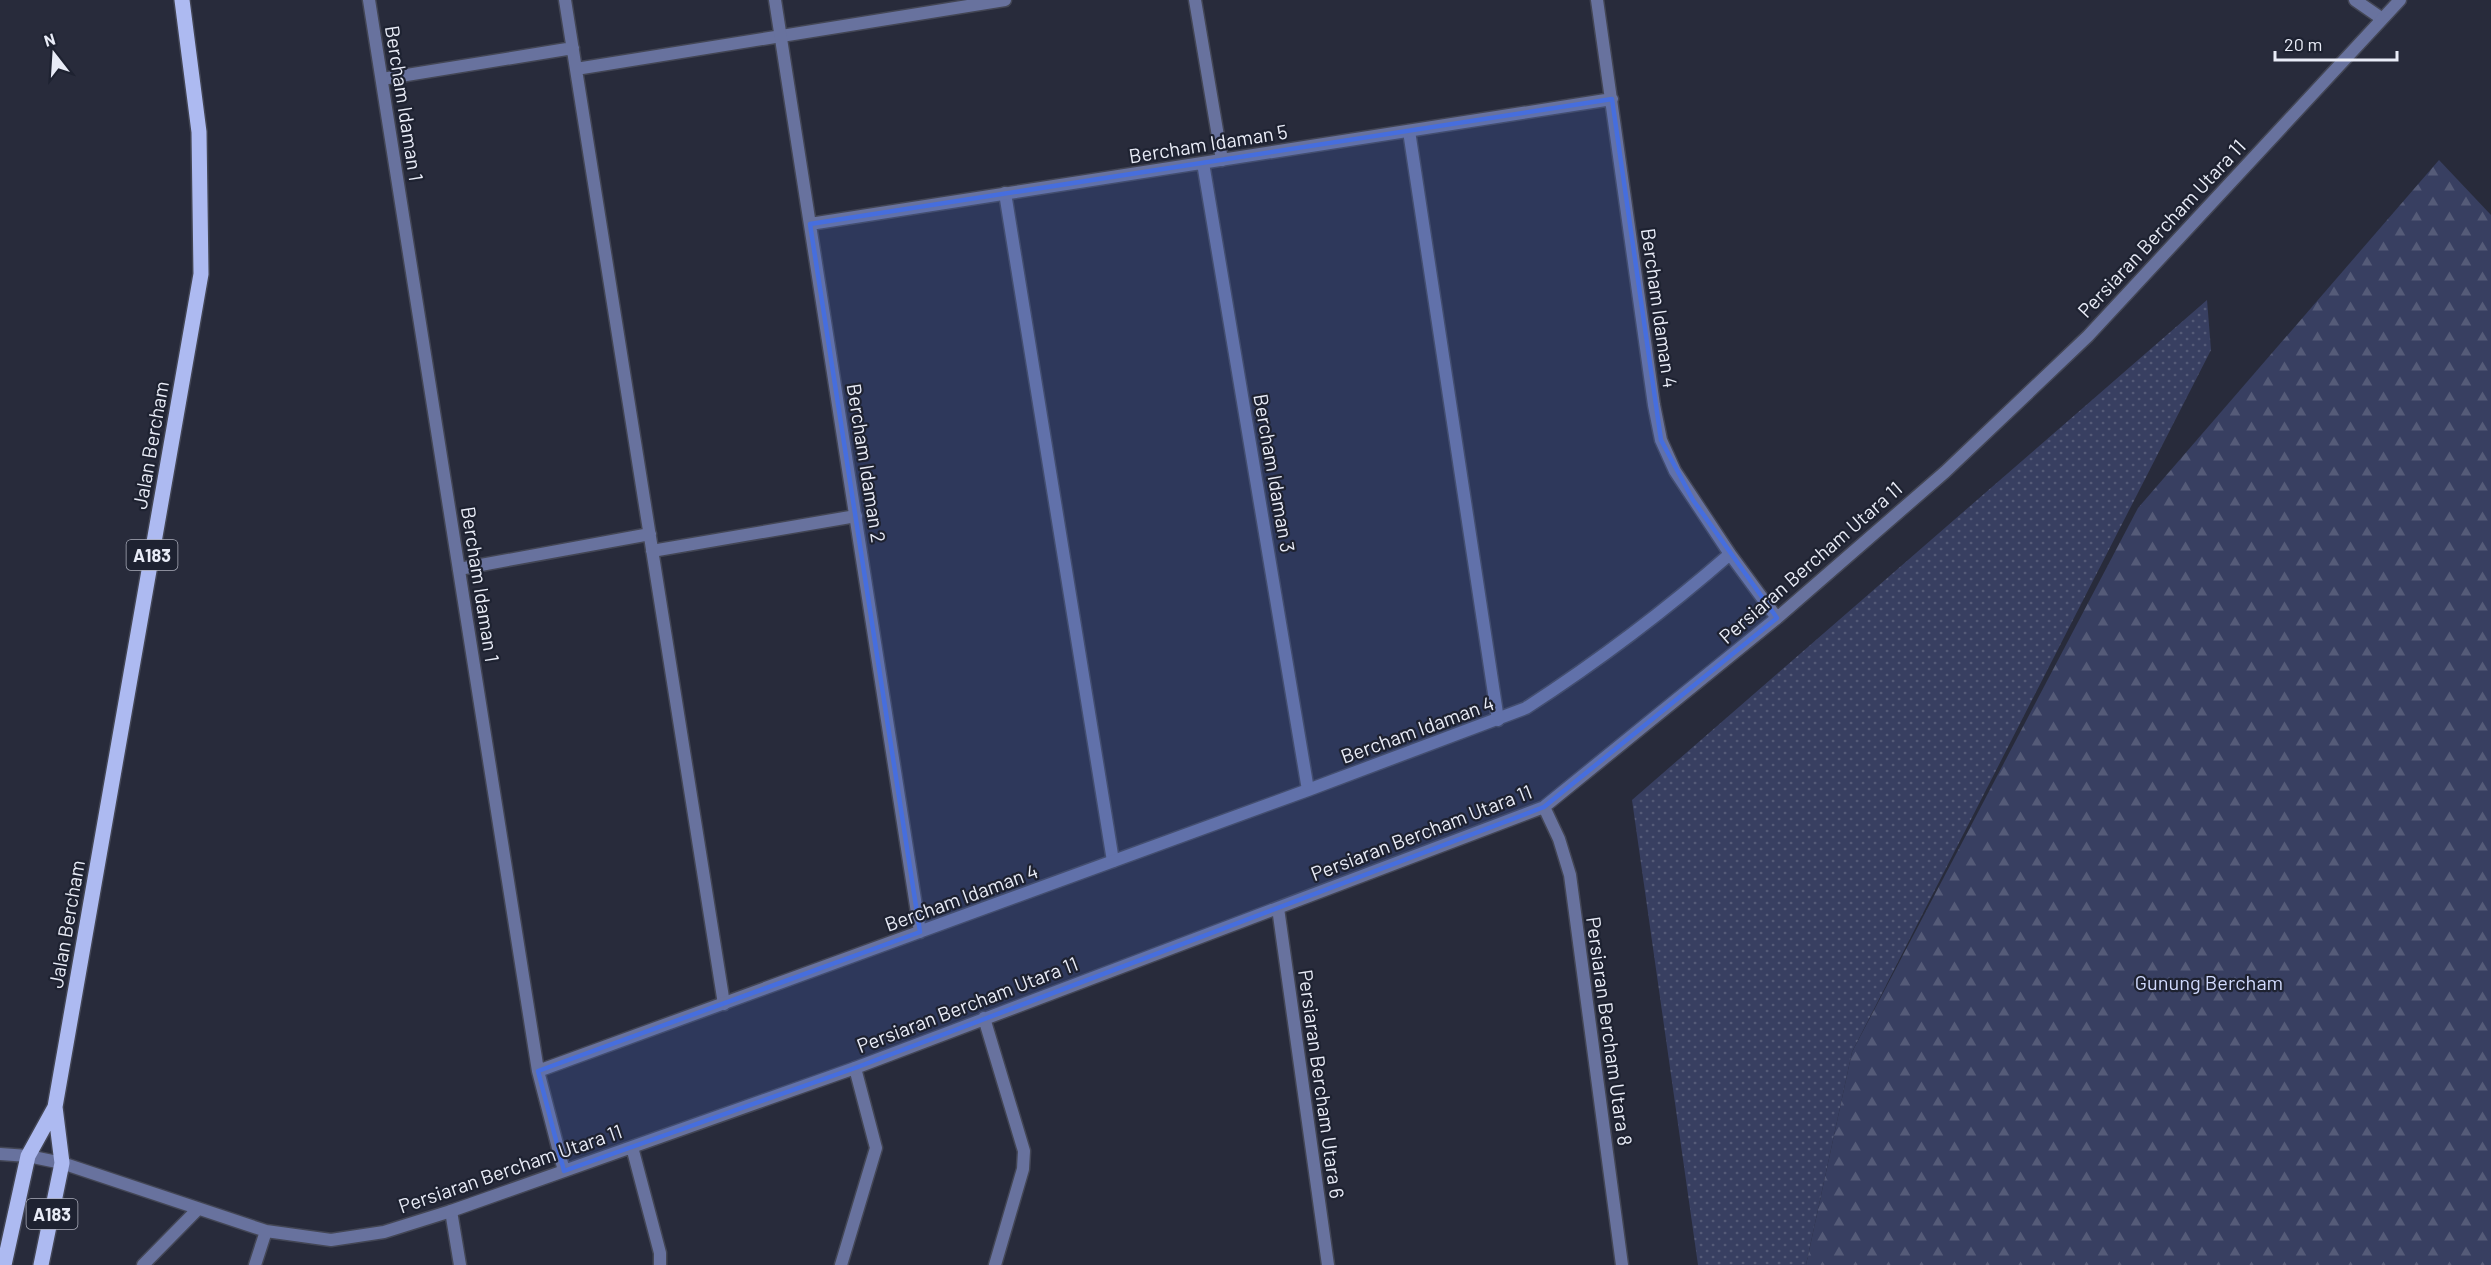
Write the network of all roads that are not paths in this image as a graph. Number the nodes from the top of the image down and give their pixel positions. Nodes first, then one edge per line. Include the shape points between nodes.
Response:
1 (182, 0) edge
2 (369, 0) edge
3 (566, 0) edge
4 (775, 0) edge
5 (1005, 0) edge
6 (1195, 0) edge
7 (1597, 0) edge
8 (2355, 0) edge
9 (2400, 0) edge
10 (2381, 18) junction
11 (781, 36) junction
12 (573, 48) junction
13 (576, 69) junction
14 (382, 79) junction
15 (1612, 99) junction
16 (1409, 131) junction
17 (1222, 160) junction
18 (1203, 163) junction
19 (1005, 194) junction
20 (810, 224) junction
21 (855, 516) junction
22 (650, 534) junction
23 (652, 551) junction
24 (1730, 554) junction
25 (459, 569) junction
26 (1777, 618) junction
27 (1498, 720) junction
28 (1308, 790) junction
29 (1544, 807) junction
30 (1113, 861) junction
31 (1278, 908) junction
32 (920, 932) junction
33 (724, 1004) junction
34 (984, 1018) junction
35 (855, 1068) junction
36 (538, 1071) junction
37 (55, 1107) junction
38 (632, 1147) junction
39 (0, 1154) edge
40 (28, 1156) junction
41 (63, 1163) junction
42 (564, 1171) junction
43 (198, 1209) junction
44 (451, 1211) junction
45 (266, 1231) junction
46 (4, 1265) edge
47 (41, 1265) edge
48 (143, 1265) edge
49 (255, 1265) edge
50 (460, 1265) edge
51 (660, 1265) edge
52 (841, 1265) edge
53 (995, 1265) edge
54 (1328, 1265) edge
55 (1622, 1265) edge

1 - 37 main road, Jalan Bercham / A183 via 199,132 201,274
2 - 14 street, Bercham Idaman 1
3 - 12 street
4 - 11 street, Bercham Idaman 2
5 - 11 street
6 - 17 street
7 - 15 street, Bercham Idaman 4
8 - 10 street
9 - 10 street, Persiaran Bercham Utara 11
10 - 26 street, Persiaran Bercham Utara 11 via 2088,336 1945,471
11 - 13 street
11 - 20 street, Bercham Idaman 2
12 - 13 street
12 - 14 street
13 - 22 street
14 - 25 street, Bercham Idaman 1
15 - 16 street, Bercham Idaman 5
15 - 24 street, Bercham Idaman 4 via 1661,440 1675,471
16 - 17 street, Bercham Idaman 5
16 - 27 street
17 - 18 street, Bercham Idaman 5
18 - 19 street, Bercham Idaman 5
18 - 28 street, Bercham Idaman 3
19 - 20 street, Bercham Idaman 5
19 - 30 street
20 - 21 street, Bercham Idaman 2
21 - 23 street
21 - 32 street, Bercham Idaman 2
22 - 23 street
22 - 25 street
23 - 33 street
24 - 26 street
24 - 27 street, Bercham Idaman 4 via 1686,593 1554,690
25 - 36 street, Bercham Idaman 1
26 - 29 street, Persiaran Bercham Utara 11
27 - 28 street, Bercham Idaman 4
28 - 30 street, Bercham Idaman 4
29 - 31 street, Persiaran Bercham Utara 11
29 - 55 street, Persiaran Bercham Utara 8 via 1570,875
30 - 32 street, Bercham Idaman 4
31 - 34 street, Persiaran Bercham Utara 11
31 - 54 street, Persiaran Bercham Utara 6
32 - 33 street, Bercham Idaman 4
33 - 36 street, Bercham Idaman 4
34 - 35 street, Persiaran Bercham Utara 11
34 - 53 street via 1024,1151 1023,1169
35 - 38 street, Persiaran Bercham Utara 11
35 - 52 street via 876,1148
36 - 42 street, Bercham Idaman 1
37 - 40 main road, Jalan Bercham / A183
37 - 41 main road, Jalan Bercham / A183
38 - 42 street, Persiaran Bercham Utara 11
38 - 51 street
39 - 40 street, Persiaran Bercham Utara 11
40 - 41 street, Persiaran Bercham Utara 11
40 - 46 main road, Jalan Bercham / A183
41 - 43 street, Persiaran Bercham Utara 11
41 - 47 main road, Jalan Bercham / A183
42 - 44 street, Persiaran Bercham Utara 11
43 - 45 street, Persiaran Bercham Utara 11
43 - 48 street
44 - 45 street, Persiaran Bercham Utara 11 via 384,1232 331,1240
44 - 50 street
45 - 49 street

